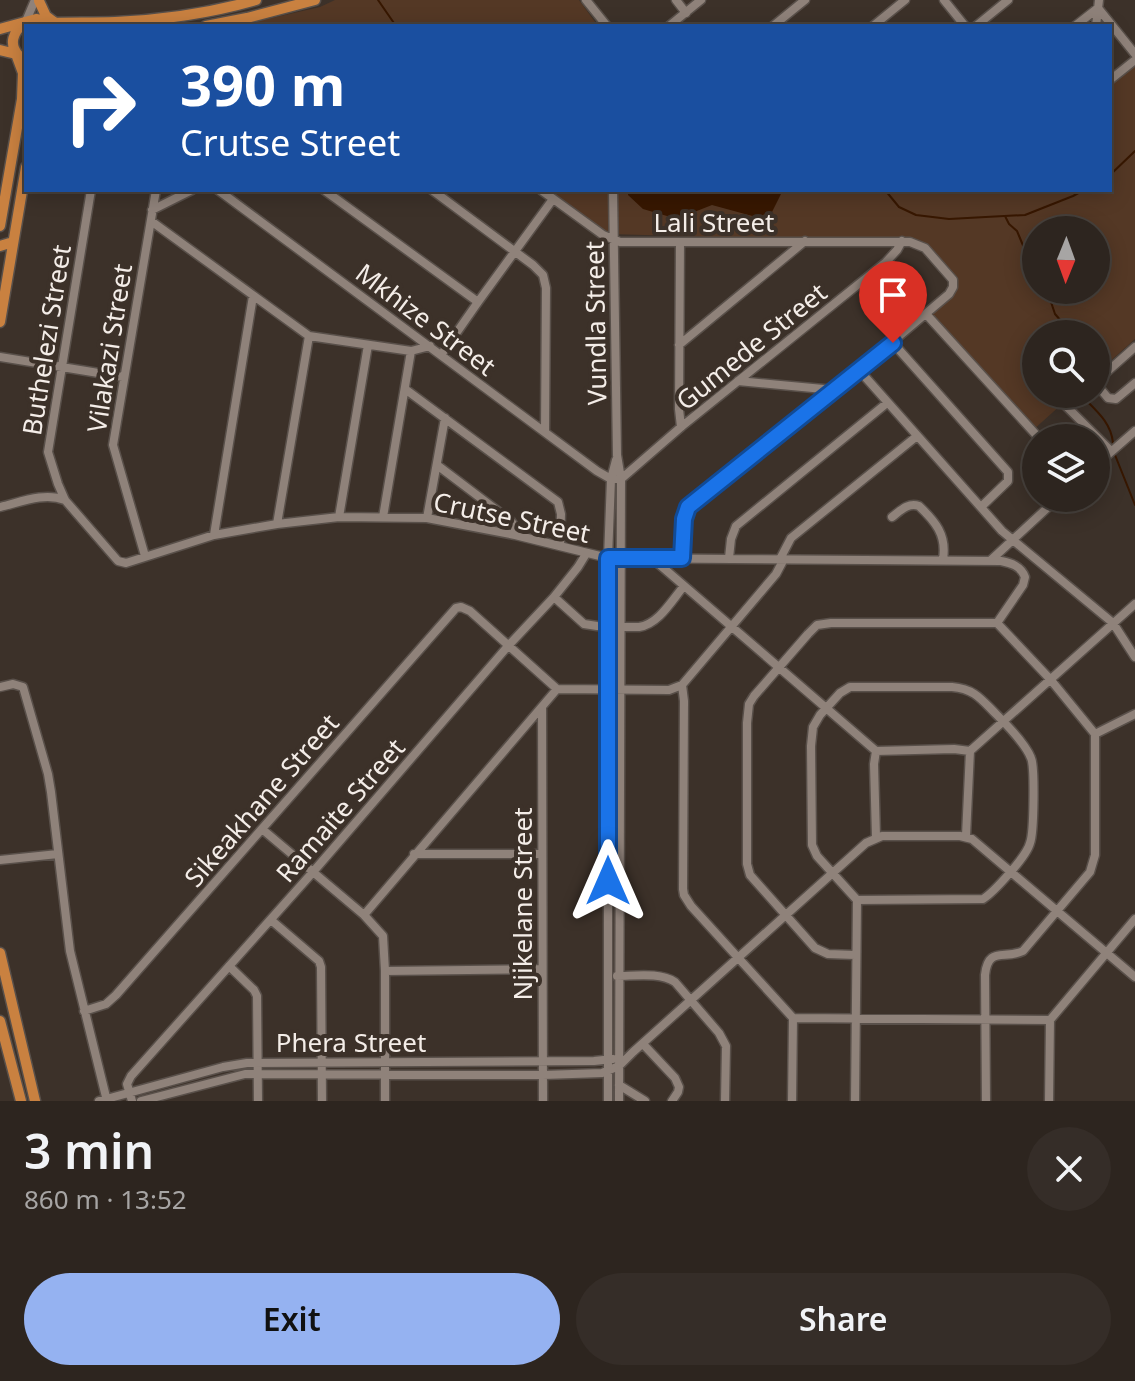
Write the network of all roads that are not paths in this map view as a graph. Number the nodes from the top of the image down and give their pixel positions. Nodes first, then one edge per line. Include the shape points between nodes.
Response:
1 (38, 0) edge
2 (256, 0) edge
3 (315, 0) edge
4 (586, 0) edge
5 (676, 0) edge
6 (701, 0) edge
7 (805, 0) edge
8 (905, 0) edge
9 (944, 0) edge
10 (1008, 0) edge
11 (1098, 4) edge
12 (686, 13) junction
13 (49, 23) edge
14 (216, 24) edge
15 (605, 24) edge
16 (672, 24) edge
17 (775, 24) edge
18 (875, 24) edge
19 (963, 24) edge
20 (978, 24) edge
21 (1077, 24) edge
22 (1096, 24) edge
23 (22, 25) junction
24 (0, 31) edge
25 (0, 50) edge
26 (1135, 54) edge
27 (23, 58) edge
28 (1135, 60) edge
29 (1112, 78) edge
30 (24, 94) edge
31 (21, 130) edge
32 (24, 179) edge
33 (91, 192) edge
34 (156, 192) edge
35 (188, 192) edge
36 (221, 192) edge
37 (327, 192) edge
38 (435, 192) edge
39 (544, 192) edge
40 (613, 192) edge
41 (553, 199) junction
42 (152, 210) junction
43 (151, 221) junction
44 (0, 226) edge
45 (613, 241) junction
46 (806, 241) junction
47 (902, 241) junction
48 (13, 242) junction
49 (680, 242) junction
50 (0, 246) edge
51 (515, 252) junction
52 (253, 296) junction
53 (478, 302) junction
54 (926, 314) junction
55 (0, 322) edge
56 (309, 336) junction
57 (893, 343) junction
58 (368, 345) junction
59 (679, 345) junction
60 (430, 346) junction
61 (1135, 347) edge
62 (411, 351) junction
63 (441, 355) junction
64 (0, 357) edge
65 (61, 367) junction
66 (859, 370) junction
67 (123, 377) junction
68 (738, 381) junction
69 (1135, 383) edge
70 (405, 389) junction
71 (834, 390) junction
72 (887, 403) junction
73 (1068, 408) edge
74 (445, 418) junction
75 (1026, 424) edge
76 (681, 427) junction
77 (545, 431) junction
78 (917, 436) junction
79 (1133, 436) edge
80 (1111, 451) joint
81 (437, 465) junction
82 (616, 479) junction
83 (65, 500) junction
84 (0, 507) edge
85 (981, 507) junction
86 (1042, 512) edge
87 (339, 517) junction
88 (383, 517) junction
89 (892, 517) dead end
90 (427, 518) junction
91 (277, 524) junction
92 (214, 535) junction
93 (515, 535) junction
94 (1011, 540) junction
95 (560, 546) junction
96 (586, 554) junction
97 (145, 556) junction
98 (608, 558) junction
99 (620, 558) junction
100 (653, 558) junction
101 (682, 558) junction
102 (729, 558) junction
103 (782, 559) junction
104 (943, 559) junction
105 (991, 560) junction
106 (126, 563) joint
107 (684, 586) junction
108 (554, 597) junction
109 (1135, 604) edge
110 (997, 623) junction
111 (1113, 623) junction
112 (609, 627) junction
113 (621, 627) junction
114 (731, 627) junction
115 (508, 646) junction
116 (1135, 657) edge
117 (779, 668) junction
118 (1050, 679) junction
119 (682, 685) junction
120 (0, 687) edge
121 (557, 689) junction
122 (607, 689) junction
123 (619, 689) junction
124 (542, 707) junction
125 (827, 708) junction
126 (1135, 714) edge
127 (1003, 721) junction
128 (1095, 734) junction
129 (876, 751) junction
130 (970, 751) junction
131 (262, 829) junction
132 (966, 836) junction
133 (876, 837) junction
134 (58, 854) junction
135 (414, 854) junction
136 (542, 854) junction
137 (0, 860) edge
138 (1011, 870) junction
139 (313, 872) junction
140 (832, 873) junction
141 (857, 900) junction
142 (1059, 911) junction
143 (364, 915) junction
144 (784, 915) junction
145 (271, 920) junction
146 (1134, 921) edge
147 (0, 953) edge
148 (1107, 954) junction
149 (855, 955) junction
150 (737, 957) junction
151 (229, 966) junction
152 (1, 967) edge
153 (542, 969) junction
154 (385, 971) junction
155 (608, 976) junction
156 (619, 976) junction
157 (1135, 977) edge
158 (690, 1000) junction
159 (84, 1011) junction
160 (855, 1017) junction
161 (793, 1018) junction
162 (985, 1019) junction
163 (1050, 1020) junction
164 (0, 1021) edge
165 (643, 1044) junction
166 (608, 1060) junction
167 (258, 1062) junction
168 (321, 1062) junction
169 (543, 1062) junction
170 (619, 1062) junction
171 (385, 1063) junction
172 (608, 1072) junction
173 (259, 1074) junction
174 (322, 1075) junction
175 (385, 1075) junction
176 (543, 1075) junction
177 (619, 1085) junction
178 (33, 1096) edge
179 (131, 1097) edge
180 (20, 1098) edge
181 (104, 1100) edge
182 (141, 1101) edge
183 (258, 1101) edge
184 (322, 1101) edge
185 (385, 1101) edge
186 (543, 1101) edge
187 (608, 1101) edge
188 (619, 1101) edge
189 (645, 1101) edge
190 (672, 1101) edge
191 (725, 1101) edge
192 (792, 1101) edge
193 (855, 1101) edge
194 (986, 1101) edge
195 (1049, 1101) edge

1 - 13 main road
1 - 23 street
2 - 13 main road via 149,19
3 - 14 main road
4 - 15 street
5 - 12 street
6 - 12 street
7 - 17 street
8 - 18 street
9 - 19 street
10 - 20 street
11 - 21 street
11 - 22 street
11 - 26 street
12 - 16 street
23 - 24 main road
23 - 27 main road via 12,39
25 - 27 main road
27 - 30 main road
28 - 29 street
30 - 31 main road
31 - 44 main road
32 - 48 main road
33 - 65 street, Buthelezi Street
34 - 42 street, Vilakazi Street
35 - 42 street
36 - 60 street, Mkhize Street
37 - 53 street
38 - 51 street
39 - 41 street
40 - 45 street, Vundla Street
41 - 45 street
41 - 51 street
42 - 43 street, Vilakazi Street
43 - 52 street
43 - 67 street, Vilakazi Street
45 - 49 street, Lali Street
45 - 82 street, Vundla Street
46 - 47 street, Lali Street
46 - 49 street, Lali Street
46 - 59 street
47 - 54 street via 925,248 954,284
47 - 68 street, Gumede Street via 886,262
48 - 50 main road
48 - 55 main road
49 - 59 street
51 - 53 street
51 - 77 street via 546,280
52 - 56 street
52 - 92 street
53 - 63 street
54 - 57 street
54 - 75 street
56 - 58 street
56 - 91 street
57 - 66 street
57 - 85 street via 1008,472 1008,481
58 - 62 street
58 - 87 street
59 - 76 street
60 - 62 street
60 - 63 street, Mkhize Street
61 - 69 street via 1100,378 1098,386 1116,399
62 - 70 street
63 - 77 street, Mkhize Street
64 - 65 street
65 - 67 street
65 - 83 street, Buthelezi Street via 48,452
66 - 71 street
66 - 72 street
67 - 97 street, Vilakazi Street via 113,450
68 - 71 street
68 - 76 street, Gumede Street
70 - 74 street
70 - 88 street
71 - 101 street via 688,507
72 - 78 street
72 - 102 street via 736,526
73 - 80 street
74 - 81 street
74 - 95 street via 558,502
76 - 82 street, Gumede Street
77 - 82 street, Mkhize Street via 597,471
78 - 85 street
78 - 103 street via 791,538
79 - 80 street
81 - 90 street
81 - 93 street via 511,521
82 - 98 street, Vundla Street
82 - 99 street, Vundla Street
83 - 84 street via 44,497
83 - 106 street, Buthelezi Street via 115,559
85 - 94 street
86 - 94 street
87 - 88 street, Crutse Street
87 - 91 street, Crutse Street
88 - 90 street, Crutse Street
89 - 104 street via 908,505 919,506 942,533
90 - 93 street, Crutse Street
91 - 92 street, Crutse Street
92 - 97 street, Crutse Street
93 - 95 street, Crutse Street
94 - 105 street
94 - 111 street
95 - 96 street, Crutse Street
96 - 98 street, Crutse Street
96 - 108 street, Ramaite Street
97 - 106 street, Crutse Street
98 - 99 street, Crutse Street
98 - 112 street, Vundla Street
99 - 100 street, Crutse Street
99 - 113 street, Vundla Street
100 - 101 street, Crutse Street
100 - 107 street
101 - 102 street, Crutse Street
102 - 103 street, Crutse Street
103 - 104 street, Crutse Street
103 - 114 street via 776,574
104 - 105 street, Crutse Street
105 - 110 street, Crutse Street via 1016,566 1025,577
107 - 113 street via 650,624
107 - 114 street
108 - 112 street via 584,624
108 - 115 street, Ramaite Street
109 - 111 street
110 - 117 street via 823,624
110 - 118 street
111 - 116 street
111 - 118 street
112 - 113 street
112 - 122 street, Vundla Street
113 - 123 street, Vundla Street
114 - 117 street
114 - 119 street
115 - 121 street
115 - 131 street, Sikeakhane Street via 470,611 453,611
115 - 139 street, Ramaite Street
117 - 125 street
117 - 144 street via 749,704 747,864 753,880
118 - 127 street
118 - 128 street
119 - 123 street via 669,690
119 - 150 street via 684,895
120 - 134 street via 23,687 48,774
121 - 122 street
121 - 124 street
122 - 123 street
122 - 155 street, Vundla Street
123 - 156 street, Vundla Street
124 - 135 street
124 - 136 street, Njikelane Street
125 - 127 street via 850,687 952,687 974,692
125 - 129 street
125 - 140 street via 812,737 812,838 813,850
126 - 128 street
127 - 130 street
127 - 138 street via 1031,756 1033,768 1031,840
128 - 142 street via 1095,861
129 - 130 street
129 - 133 street
130 - 132 street
131 - 139 street
131 - 159 street, Sikeakhane Street via 111,1000
132 - 133 street
132 - 138 street
133 - 140 street
134 - 137 street
134 - 159 street via 70,951
135 - 136 street
135 - 143 street
136 - 153 street, Njikelane Street
138 - 141 street via 979,900
138 - 142 street
139 - 143 street
139 - 145 street, Ramaite Street
140 - 141 street
140 - 144 street
141 - 149 street
142 - 148 street
142 - 162 street via 1023,951 989,959
143 - 154 street via 383,936
144 - 149 street via 821,953
144 - 150 street
145 - 151 street, Ramaite Street
145 - 168 street via 321,964
146 - 148 street
147 - 152 main road
148 - 157 street
148 - 163 street
149 - 160 street
150 - 158 street
150 - 161 street
151 - 167 street via 257,996
151 - 179 street, Ramaite Street via 129,1079
152 - 178 main road
153 - 154 street
153 - 169 street, Njikelane Street
154 - 171 street
155 - 156 street
155 - 166 street, Vundla Street
156 - 158 street via 671,979
156 - 170 street, Vundla Street
158 - 165 street
158 - 191 street via 726,1046
159 - 181 street
160 - 161 street
160 - 162 street
160 - 193 street
161 - 192 street
162 - 163 street
162 - 194 street
163 - 195 street
164 - 180 main road
165 - 170 street
165 - 190 street via 677,1083
166 - 169 street, Phera Street
166 - 170 street, Phera Street
166 - 172 street, Vundla Street
167 - 168 street, Phera Street
167 - 173 street
167 - 179 street, Phera Street via 223,1067
168 - 171 street, Phera Street
168 - 174 street
169 - 171 street, Phera Street
169 - 176 street, Njikelane Street
170 - 172 street
170 - 177 street, Vundla Street
171 - 175 street
172 - 176 street, Phera Street
172 - 187 street, Vundla Street
173 - 174 street, Phera Street
173 - 182 street, Phera Street
173 - 183 street
174 - 175 street, Phera Street
174 - 184 street
175 - 176 street, Phera Street
175 - 185 street
176 - 186 street, Njikelane Street
177 - 188 street, Vundla Street
177 - 189 street
178 - 180 main road
179 - 181 street, Phera Street

